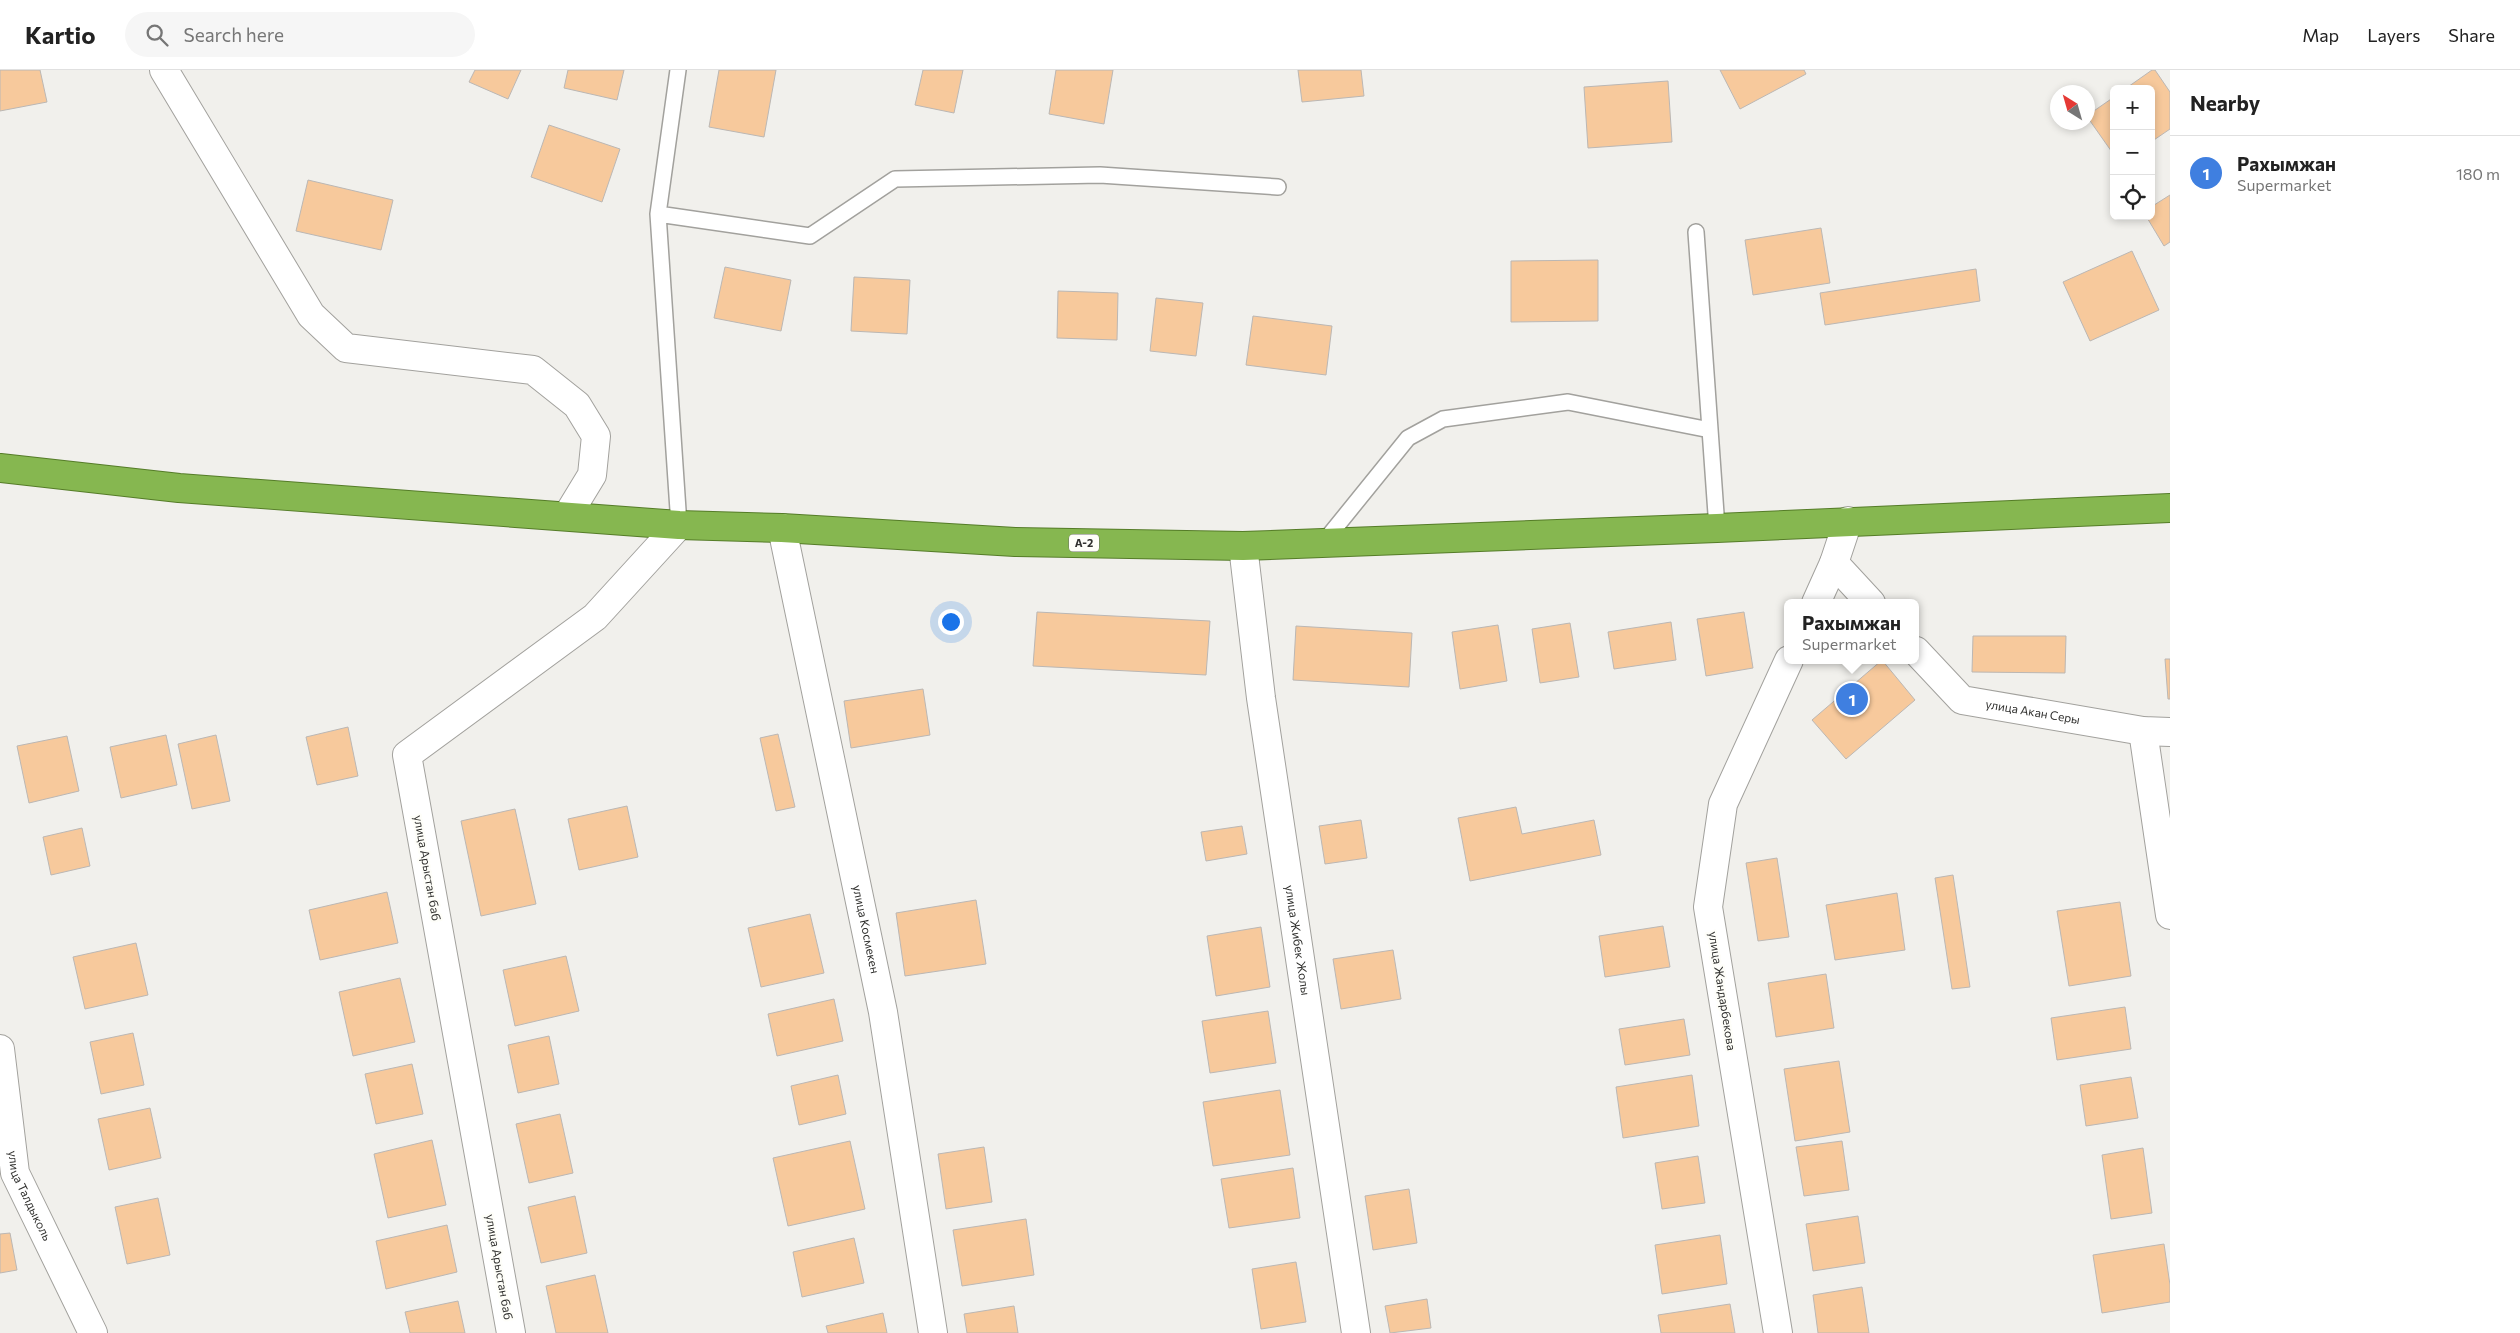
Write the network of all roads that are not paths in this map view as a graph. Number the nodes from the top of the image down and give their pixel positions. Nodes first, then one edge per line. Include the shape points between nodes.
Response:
1 (164, 70) edge
2 (678, 70) edge
3 (1278, 187) dead end
4 (658, 214) junction
5 (1696, 232) dead end
6 (1710, 430) junction
7 (0, 468) edge
8 (2170, 508) edge
9 (567, 516) junction
10 (1848, 521) junction
11 (679, 525) junction
12 (782, 528) junction
13 (1717, 528) junction
14 (1323, 543) junction
15 (1243, 546) junction
16 (1834, 562) junction
17 (1818, 599) edge
18 (1867, 599) edge
19 (1919, 654) edge
20 (1787, 664) edge
21 (2143, 731) junction
22 (2170, 732) edge
23 (2170, 915) edge
24 (0, 1049) edge
25 (93, 1333) edge
26 (511, 1333) edge
27 (933, 1333) edge
28 (1356, 1333) edge
29 (1778, 1333) edge

1 - 9 street via 311,315 346,348 533,370 577,405 596,436 592,475
2 - 4 lane
3 - 4 lane via 1100,175 895,179 810,236
4 - 11 lane
5 - 6 lane
6 - 13 lane
6 - 14 lane via 1568,402 1443,419 1408,438
7 - 9 highway, A-2 via 179,488
8 - 10 highway, A-2
9 - 11 highway, A-2
10 - 13 highway, A-2
10 - 16 street
11 - 12 highway, A-2
11 - 26 street, улица Арыстан баб via 595,616 407,755
12 - 15 highway, A-2 via 1015,542
12 - 27 street, улица Космекен via 883,1012
13 - 14 highway, A-2
14 - 15 highway, A-2
15 - 28 street, улица Жибек Жолы via 1261,698
16 - 17 street
16 - 18 street
19 - 21 street, улица Акан Серы via 1962,700
20 - 29 street, улица Жандарбекова via 1723,804 1708,907
21 - 22 street, улица Акан Серы
21 - 23 street
24 - 25 street, улица Талдыколь via 14,1173

